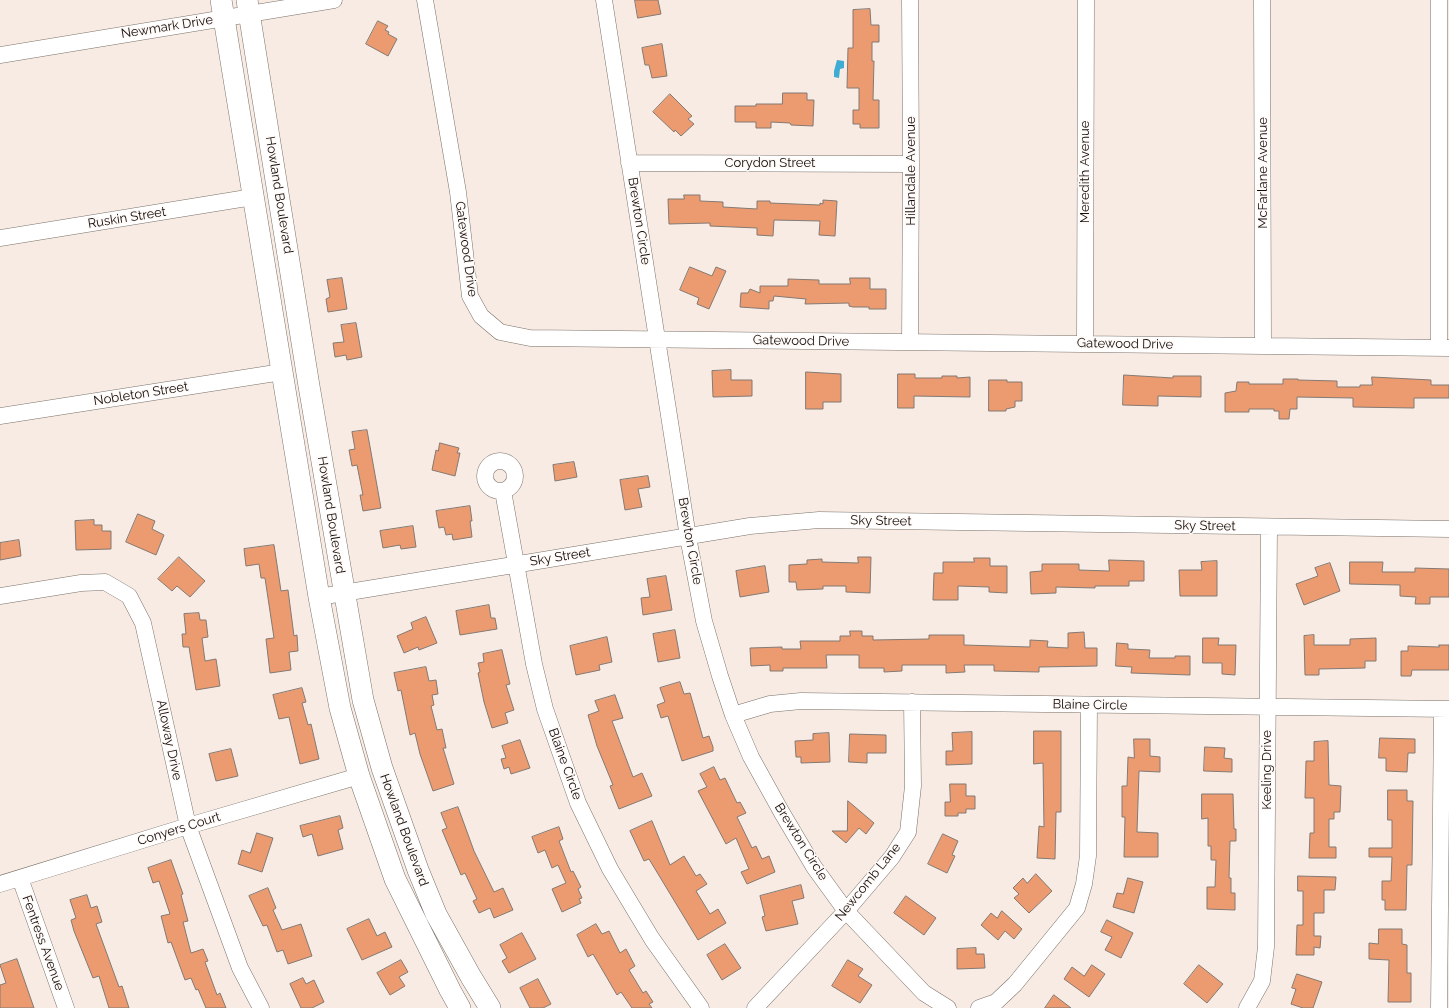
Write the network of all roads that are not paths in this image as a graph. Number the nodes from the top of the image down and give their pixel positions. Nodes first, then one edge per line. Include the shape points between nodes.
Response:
1 (334, 0) edge
2 (425, 0) edge
3 (604, 0) edge
4 (910, 0) edge
5 (1086, 0) edge
6 (1262, 0) edge
7 (1439, 0) edge
8 (248, 7) edge
9 (223, 9) edge
10 (0, 55) edge
11 (629, 163) junction
12 (911, 164) junction
13 (253, 197) junction
14 (0, 238) edge
15 (657, 340) junction
16 (910, 342) junction
17 (1085, 343) junction
18 (1263, 346) junction
19 (1444, 348) edge
20 (282, 372) junction
21 (0, 416) edge
22 (503, 491) dead end
23 (1269, 527) junction
24 (1449, 529) edge
25 (688, 537) junction
26 (516, 564) junction
27 (344, 593) junction
28 (0, 596) edge
29 (319, 597) junction
30 (912, 702) junction
31 (1089, 705) junction
32 (1267, 707) junction
33 (1446, 709) edge
34 (733, 715) junction
35 (358, 776) junction
36 (188, 826) junction
37 (20, 878) junction
38 (0, 884) edge
39 (846, 911) junction
40 (66, 1008) edge
41 (261, 1008) edge
42 (460, 1008) edge
43 (490, 1008) edge
44 (701, 1008) edge
45 (755, 1008) edge
46 (948, 1008) edge
47 (979, 1008) edge
48 (1247, 1008) edge
49 (1439, 1008) edge

1 - 8 street, Newmark Drive
2 - 15 street, Gatewood Drive via 458,192 470,296 481,316 500,332 530,338
3 - 11 street, Brewton Circle
4 - 12 street, Hillandale Avenue
5 - 17 street, Meredith Avenue
6 - 18 street, McFarlane Avenue
7 - 19 street
8 - 9 street, Newmark Drive
8 - 27 main road, Howland Boulevard
9 - 10 street, Newmark Drive
9 - 13 main road, Howland Boulevard
11 - 12 street, Corydon Street
11 - 15 street, Brewton Circle
12 - 16 street, Hillandale Avenue
13 - 14 street, Ruskin Street
13 - 20 main road, Howland Boulevard
15 - 16 street, Gatewood Drive
15 - 25 street, Brewton Circle
16 - 17 street, Gatewood Drive
17 - 18 street, Gatewood Drive
18 - 19 street, Gatewood Drive
20 - 21 street, Nobleton Street
20 - 29 main road, Howland Boulevard
22 - 26 street, Blaine Circle
23 - 24 street, Sky Street
23 - 25 street, Sky Street via 819,520 750,526
23 - 32 street, Keeling Drive
25 - 26 street, Sky Street
25 - 34 street, Brewton Circle via 704,621
26 - 27 street, Sky Street
26 - 44 street, Blaine Circle via 545,709 578,803 610,869 652,939
27 - 29 street, Sky Street
27 - 43 main road, Howland Boulevard via 363,700 382,768 436,914
28 - 36 street, Alloway Drive via 81,582 105,582 129,596 143,623
29 - 35 main road, Howland Boulevard via 340,708
30 - 31 street, Blaine Circle
30 - 34 street, Blaine Circle via 802,701 770,704
30 - 39 street, Newcomb Lane via 913,786 908,832 892,857
31 - 32 street, Blaine Circle
31 - 47 street via 1088,856 1077,908 1015,984 996,1002
32 - 33 street, Blaine Circle
32 - 48 street, Keeling Drive via 1266,947 1262,981
33 - 49 street
34 - 39 street, Brewton Circle via 751,757 782,813 814,867
35 - 36 street, Conyers Court
35 - 42 main road, Howland Boulevard via 395,879
36 - 37 street, Conyers Court
36 - 41 street, Alloway Drive via 240,968
37 - 38 street, Conyers Court
37 - 40 street, Fentress Avenue
39 - 45 street, Newcomb Lane
39 - 46 street, Brewton Circle via 924,993

